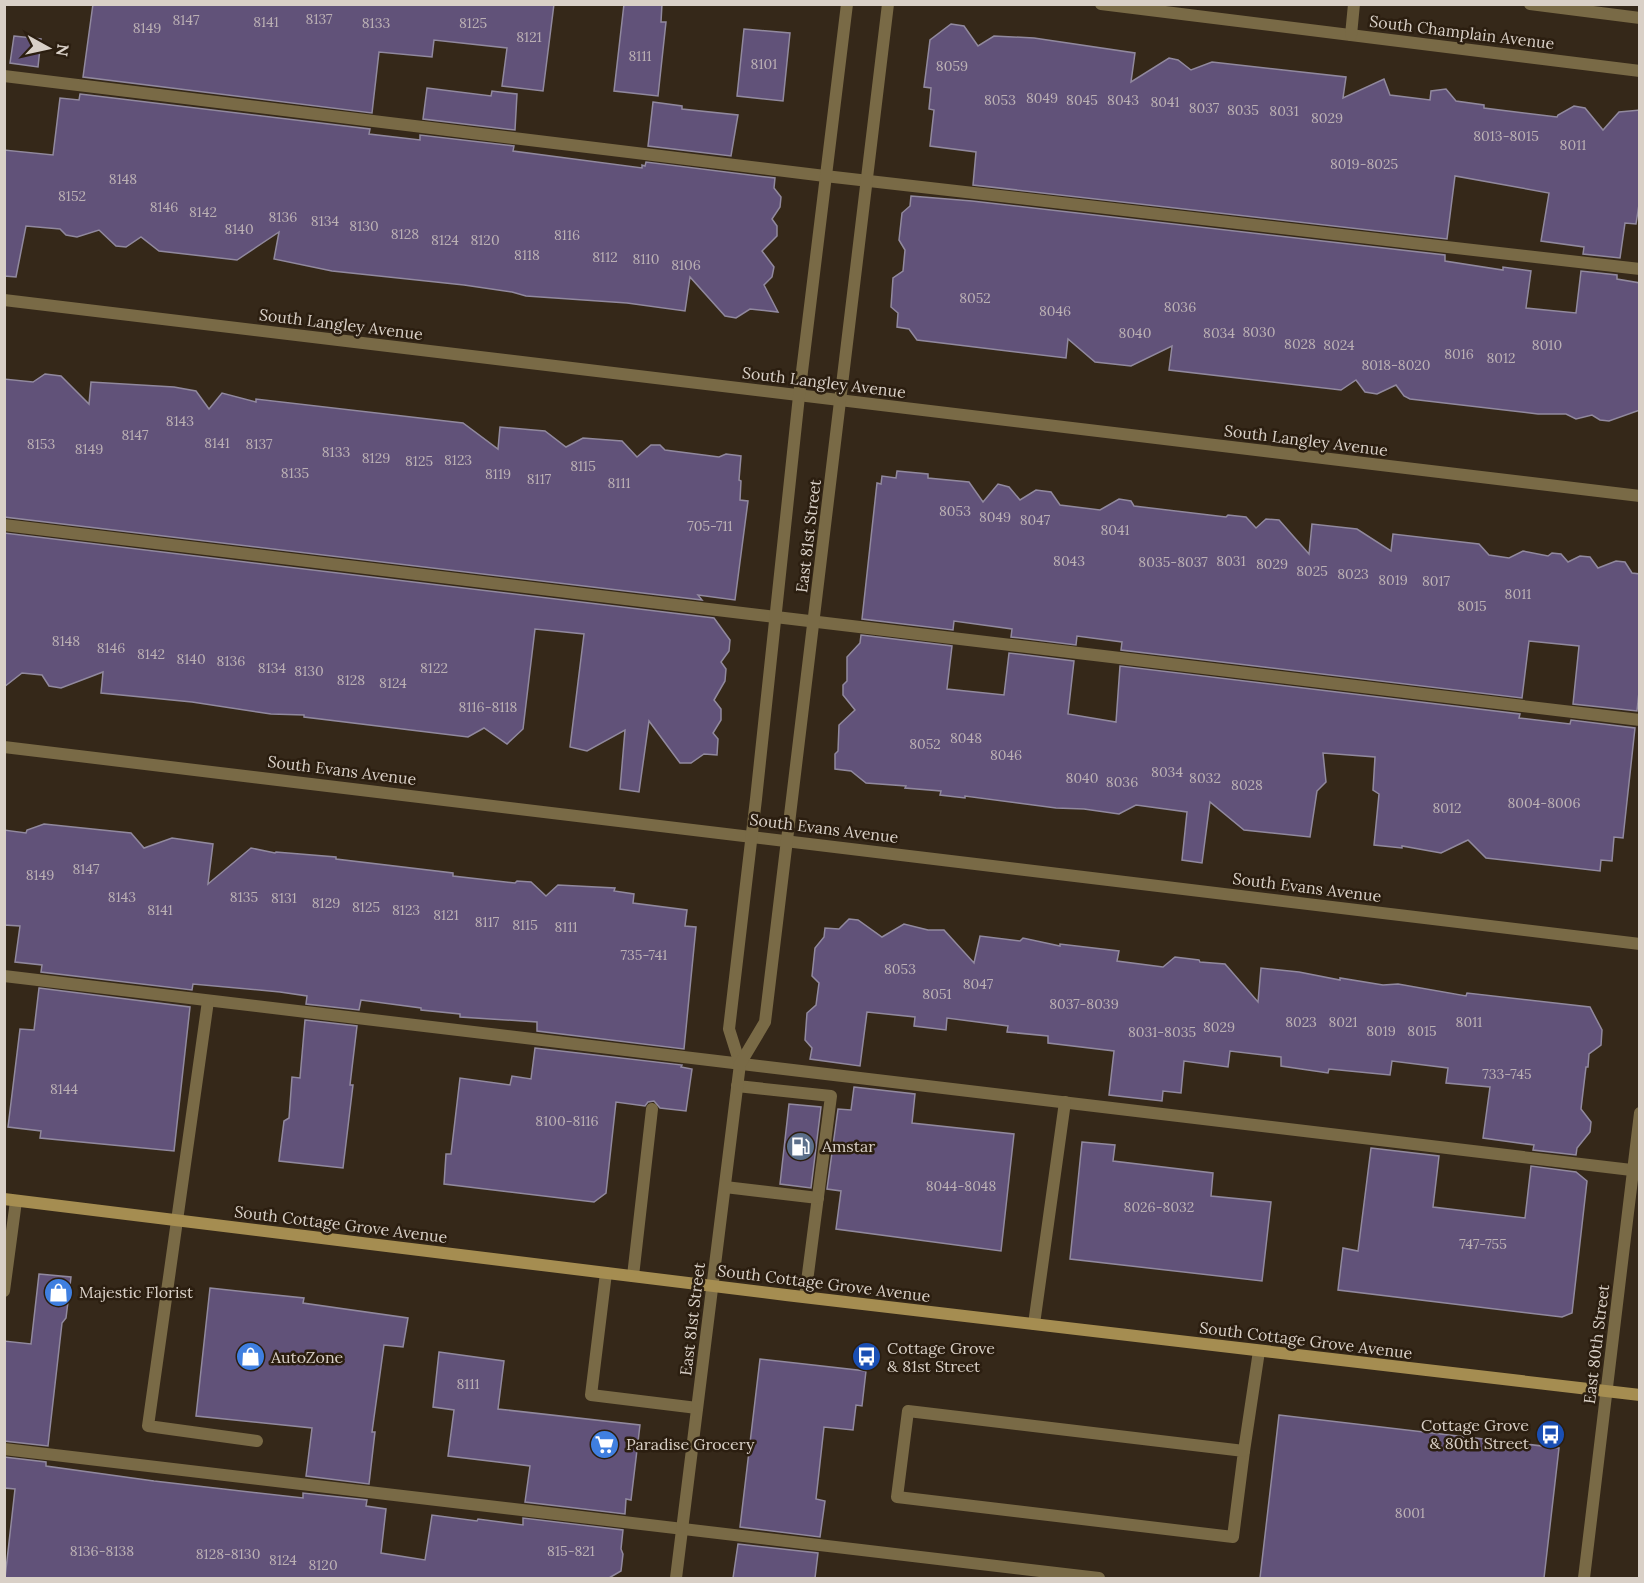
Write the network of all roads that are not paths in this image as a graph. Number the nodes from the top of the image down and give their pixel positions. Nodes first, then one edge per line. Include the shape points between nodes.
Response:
1 (847, 4) edge
2 (888, 4) edge
3 (1101, 4) edge
4 (1354, 4) edge
5 (1530, 4) edge
6 (1640, 18) edge
7 (1351, 35) junction
8 (1640, 70) edge
9 (4, 76) edge
10 (825, 176) junction
11 (867, 180) junction
12 (1640, 269) edge
13 (4, 300) edge
14 (799, 396) junction
15 (841, 401) junction
16 (1640, 496) edge
17 (4, 525) edge
18 (775, 618) junction
19 (814, 622) junction
20 (1640, 720) edge
21 (4, 747) edge
22 (752, 836) junction
23 (786, 840) junction
24 (1640, 944) edge
25 (4, 976) edge
26 (208, 1001) junction
27 (740, 1064) junction
28 (737, 1086) junction
29 (1065, 1102) junction
30 (652, 1109) dead end
31 (1640, 1113) edge
32 (1636, 1170) edge
33 (725, 1187) junction
34 (818, 1198) junction
35 (10, 1200) edge
36 (177, 1220) junction
37 (606, 1273) junction
38 (633, 1276) junction
39 (712, 1286) junction
40 (4, 1290) edge
41 (805, 1297) junction
42 (1034, 1324) junction
43 (1259, 1351) junction
44 (1607, 1391) junction
45 (1640, 1395) edge
46 (697, 1408) junction
47 (257, 1440) dead end
48 (4, 1449) edge
49 (1244, 1451) junction
50 (682, 1529) junction
51 (676, 1578) edge
52 (1099, 1578) edge
53 (1584, 1578) edge

1 - 10 street, East 81st Street
2 - 11 street, East 81st Street
3 - 7 street, South Champlain Avenue
4 - 7 street
5 - 6 street
7 - 8 street, South Champlain Avenue
9 - 10 street
10 - 11 street
10 - 14 street, East 81st Street
11 - 12 street
11 - 15 street, East 81st Street
13 - 14 street, South Langley Avenue
14 - 15 street, South Langley Avenue
14 - 18 street, East 81st Street
15 - 16 street, South Langley Avenue
15 - 19 street, East 81st Street
17 - 18 street
18 - 19 street
18 - 22 street, East 81st Street
19 - 20 street
19 - 23 street, East 81st Street
21 - 22 street, South Evans Avenue
22 - 23 street, South Evans Avenue
22 - 27 street, East 81st Street via 729,1029
23 - 24 street, South Evans Avenue
23 - 27 street, East 81st Street via 765,1022
25 - 26 street
26 - 27 street
26 - 36 street
27 - 28 street, East 81st Street
27 - 29 street
28 - 33 street, East 81st Street
28 - 34 street via 831,1096
29 - 32 street
29 - 42 street
30 - 38 street
31 - 32 street, East 80th Street
32 - 44 street, East 80th Street
33 - 34 street
33 - 39 street, East 81st Street
34 - 41 street
35 - 36 main road, South Cottage Grove Avenue
35 - 40 street
36 - 37 main road, South Cottage Grove Avenue
36 - 47 street via 148,1426
37 - 38 main road, South Cottage Grove Avenue
37 - 46 street via 591,1395
38 - 39 main road, South Cottage Grove Avenue
39 - 41 main road, South Cottage Grove Avenue
39 - 46 street, East 81st Street
41 - 42 main road, South Cottage Grove Avenue
42 - 43 main road, South Cottage Grove Avenue
43 - 44 main road, South Cottage Grove Avenue
43 - 49 street
44 - 45 main road, South Cottage Grove Avenue
44 - 53 street, East 80th Street
46 - 50 street, East 81st Street
48 - 50 street
49 - 49 street via 908,1411 897,1497 1233,1537
50 - 51 street, East 81st Street
50 - 52 street

